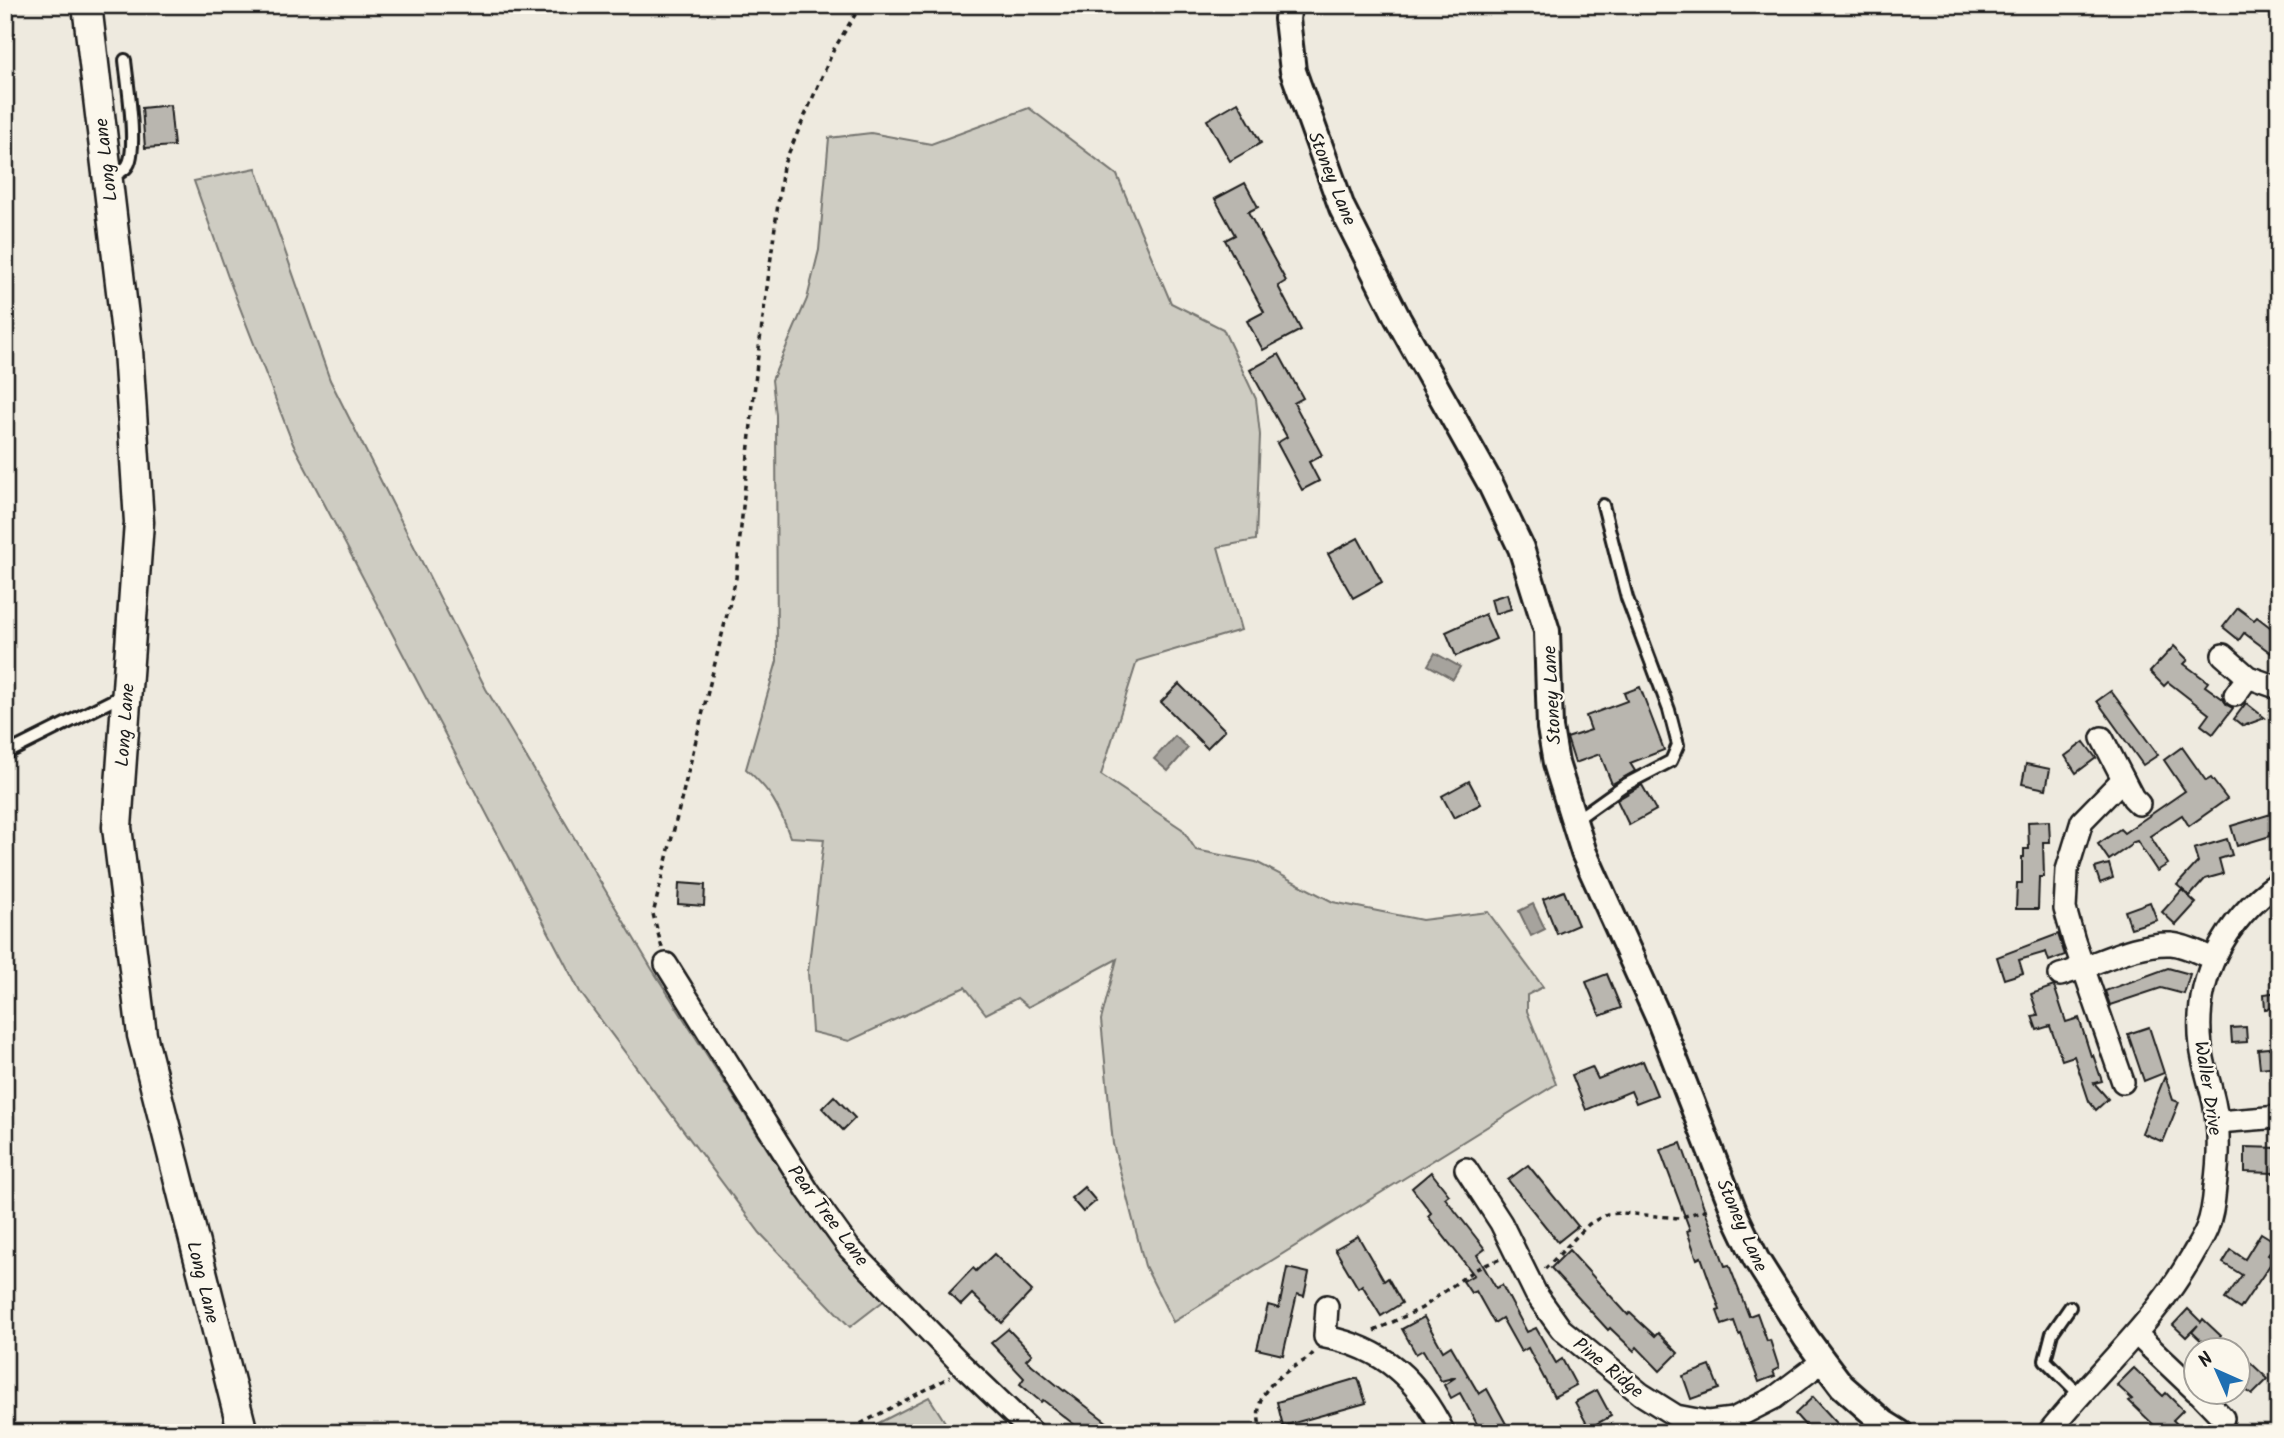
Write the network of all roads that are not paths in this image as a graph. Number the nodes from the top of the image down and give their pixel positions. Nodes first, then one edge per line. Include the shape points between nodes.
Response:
1 (87, 5) edge
2 (1289, 5) edge
3 (125, 60) dead end
4 (107, 178) junction
5 (1603, 505) dead end
6 (2223, 655) dead end
7 (2248, 677) junction
8 (2279, 688) edge
9 (127, 693) junction
10 (2235, 695) dead end
11 (2102, 738) dead end
12 (5, 754) edge
13 (2123, 779) junction
14 (2139, 804) dead end
15 (1574, 821) junction
16 (2279, 882) edge
17 (2212, 958) junction
18 (666, 964) road end
19 (2084, 968) junction
20 (2060, 975) dead end
21 (2123, 1082) dead end
22 (2279, 1117) edge
23 (2218, 1122) junction
24 (1466, 1169) dead end
25 (1327, 1306) dead end
26 (2070, 1307) dead end
27 (2136, 1334) junction
28 (1823, 1361) junction
29 (2182, 1375) edge
30 (2079, 1394) junction
31 (2213, 1406) edge
32 (2223, 1418) dead end
33 (243, 1433) edge
34 (1033, 1433) edge
35 (1444, 1433) edge
36 (1900, 1433) edge
37 (2048, 1433) edge

1 - 4 main road, Long Lane
2 - 15 street, Stoney Lane via 1293,71 1342,208 1521,548 1548,631 1550,728
3 - 4 lane via 131,157 122,172
4 - 9 main road, Long Lane via 128,350 139,522
5 - 15 lane via 1627,598 1678,745 1671,761 1623,786
6 - 7 street
7 - 8 street
7 - 10 street
9 - 12 lane
9 - 33 main road, Long Lane via 117,827 142,1035
11 - 13 street
13 - 14 street
13 - 19 street via 2082,821 2067,870 2065,909
15 - 28 street, Stoney Lane via 1756,1259
16 - 17 street, Waller Drive via 2240,915
17 - 19 street via 2172,944 2154,945
17 - 23 street, Waller Drive via 2199,1015
18 - 34 street, Pear Tree Lane via 808,1191 849,1248
19 - 20 street
19 - 21 street
22 - 23 street
23 - 27 street, Waller Drive via 2218,1163 2208,1227 2175,1286
24 - 28 street, Pine Ridge via 1501,1223 1536,1294 1561,1329 1641,1394 1676,1416 1707,1422 1733,1419 1774,1398
25 - 35 street via 1325,1336 1354,1343 1387,1361 1425,1397
26 - 30 lane via 2052,1333 2045,1360
27 - 29 street
27 - 30 street, Waller Drive
28 - 36 street, Stoney Lane via 1842,1386
30 - 37 street, Waller Drive
31 - 32 street

